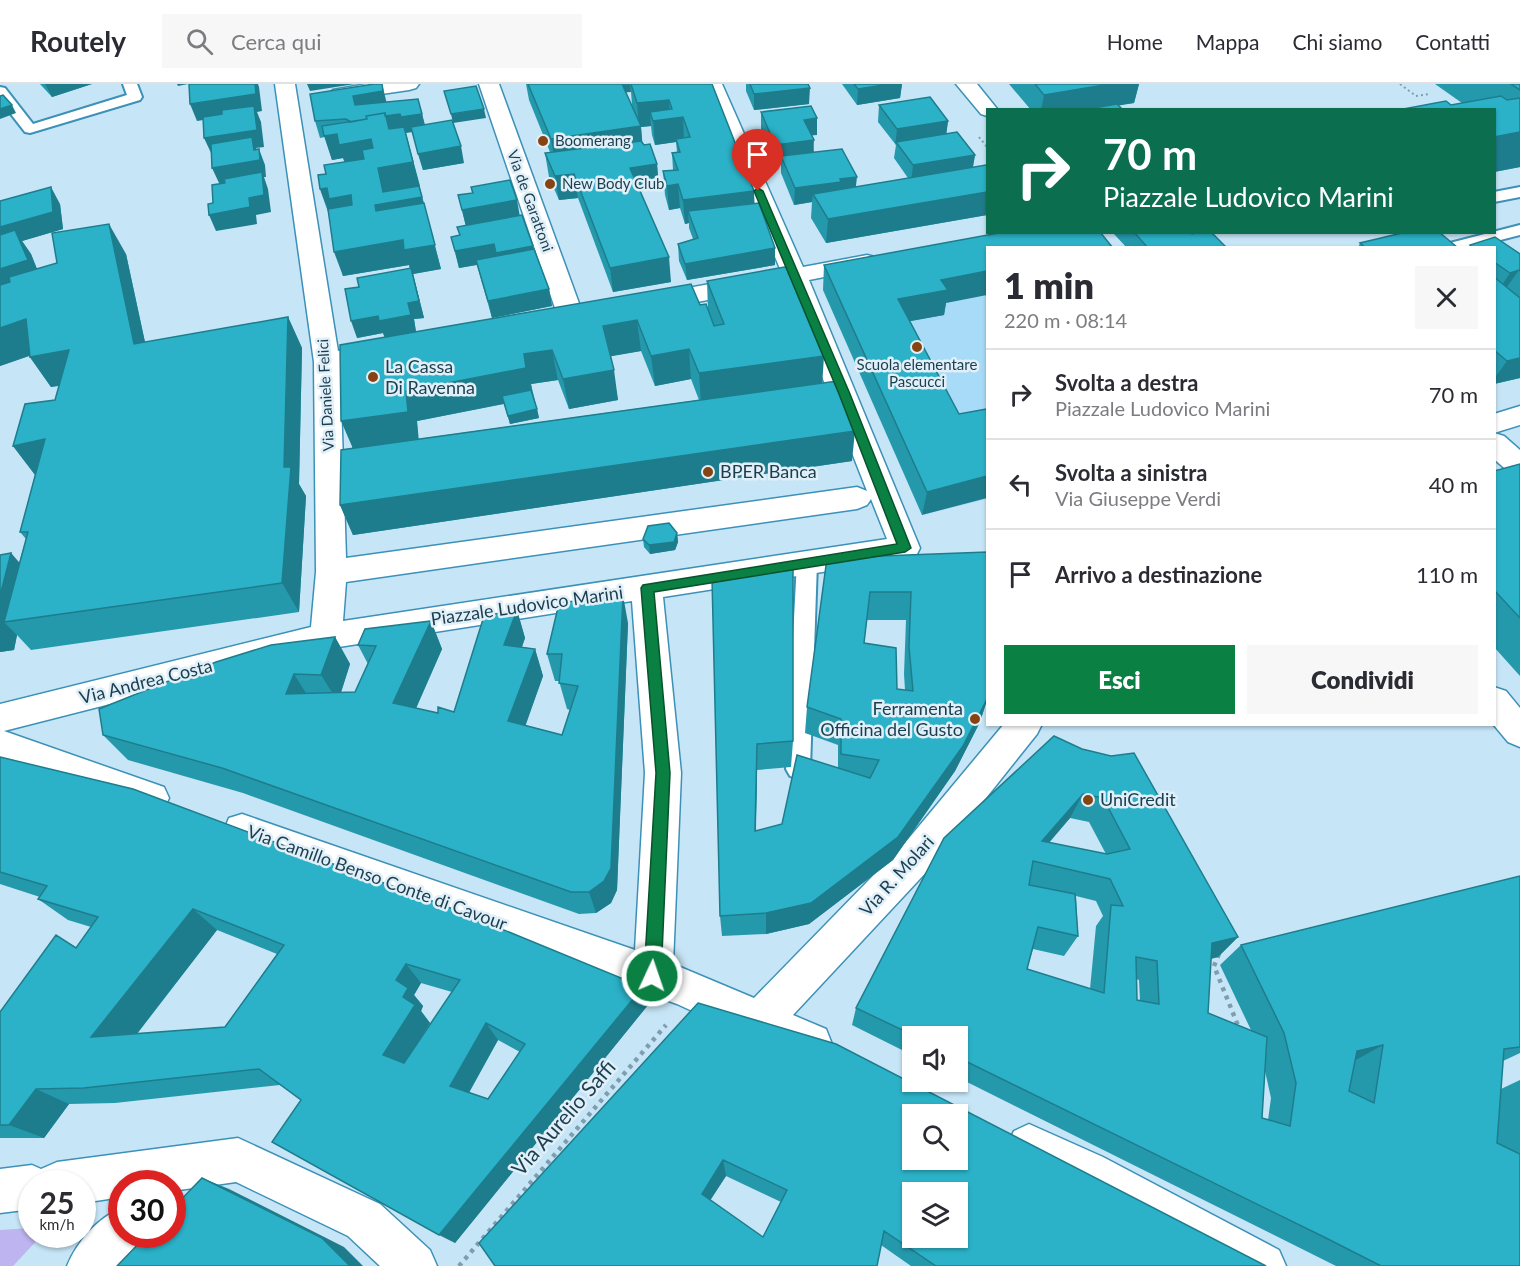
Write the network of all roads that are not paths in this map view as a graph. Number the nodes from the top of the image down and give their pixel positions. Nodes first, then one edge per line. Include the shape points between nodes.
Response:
1 (130, 84) edge
2 (409, 84) edge
3 (489, 84) edge
4 (712, 84) edge
5 (966, 84) edge
6 (0, 91) edge
7 (301, 95) edge
8 (986, 108) edge
9 (1520, 192) edge
10 (1496, 197) edge
11 (1520, 230) edge
12 (1456, 246) edge
13 (887, 259) edge
14 (795, 276) junction
15 (627, 307) edge
16 (571, 317) edge
17 (411, 346) edge
18 (327, 362) junction
19 (1520, 415) edge
20 (1496, 422) edge
21 (1496, 445) edge
22 (1520, 466) edge
23 (857, 498) dead end
24 (807, 562) junction
25 (331, 572) junction
26 (648, 588) junction
27 (326, 636) junction
28 (1496, 702) edge
29 (0, 718) edge
30 (1023, 726) edge
31 (1520, 732) edge
32 (0, 745) edge
33 (798, 769) edge
34 (180, 808) edge
35 (214, 820) edge
36 (652, 976) junction
37 (761, 1020) junction
38 (848, 1061) edge
39 (1000, 1132) edge
40 (186, 1172) edge
41 (18, 1189) edge
42 (0, 1191) edge
43 (108, 1246) edge
44 (90, 1266) edge
45 (414, 1266) edge
46 (1263, 1266) edge

1 - 6 lane via 135,97 30,129
2 - 7 street
3 - 16 street, Via de Garattoni
4 - 14 street
5 - 8 street
7 - 18 street, Via Daniele Felici
9 - 10 lane
11 - 12 lane
13 - 14 street
14 - 15 street
14 - 24 street, Piazzale Ludovico Marini via 831,396 905,548
17 - 18 street
18 - 25 street, Via Daniele Felici via 340,465
19 - 20 street
21 - 22 street
23 - 25 street
24 - 26 street, Piazzale Ludovico Marini
24 - 33 lane
25 - 27 street, Via Daniele Felici
26 - 27 street, Piazzale Ludovico Marini
26 - 36 street via 663,773
27 - 29 street, Via Andrea Costa
28 - 31 street
30 - 37 street, Via R. Molari via 918,855
32 - 34 street
35 - 36 street, Via Camillo Benso Conte di Cavour
36 - 37 street, Via Camillo Benso Conte di Cavour
37 - 38 street, Via Camillo Benso Conte di Cavour
39 - 46 street
40 - 45 street via 238,1160 364,1220
41 - 42 street
43 - 44 street

